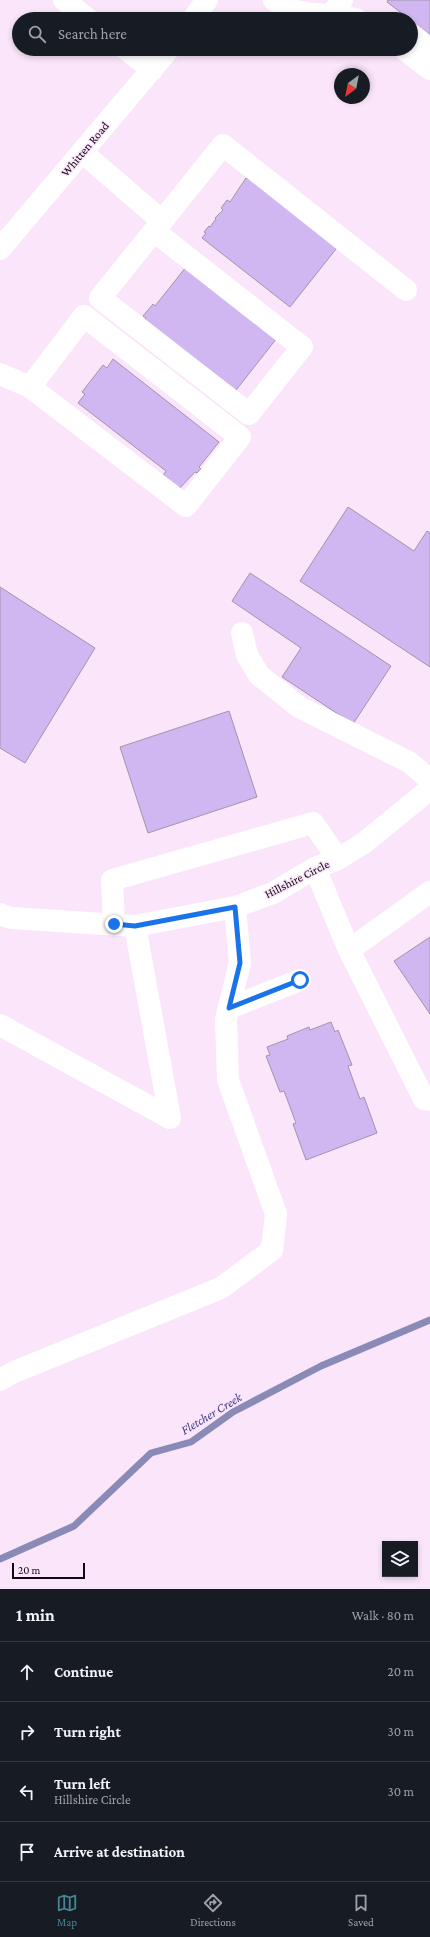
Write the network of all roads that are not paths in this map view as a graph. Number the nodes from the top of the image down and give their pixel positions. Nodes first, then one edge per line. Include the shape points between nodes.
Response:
1 (64, 0) edge
2 (208, 0) edge
3 (274, 0) edge
4 (336, 7) edge
5 (79, 12) edge
6 (198, 12) edge
7 (299, 12) edge
8 (308, 12) edge
9 (418, 40) edge
10 (430, 49) edge
11 (135, 56) edge
12 (163, 56) edge
13 (414, 56) edge
14 (430, 68) edge
15 (152, 70) junction
16 (82, 152) junction
17 (158, 226) junction
18 (0, 249) edge
19 (406, 290) dead end
20 (0, 374) edge
21 (30, 387) junction
22 (242, 633) dead end
23 (430, 780) edge
24 (430, 789) edge
25 (338, 859) junction
26 (315, 868) junction
27 (430, 892) edge
28 (235, 907) junction
29 (0, 914) edge
30 (125, 925) junction
31 (349, 950) junction
32 (300, 980) dead end
33 (229, 1008) junction
34 (0, 1025) edge
35 (430, 1100) edge
36 (0, 1380) edge

1 - 5 street
2 - 6 street
3 - 7 street
4 - 8 street
9 - 10 street
11 - 15 street
12 - 15 street, Whitten Road
13 - 14 street
15 - 16 street, Whitten Road
16 - 17 street
16 - 18 street, Whitten Road
17 - 17 street via 302,347 249,414 100,298
17 - 19 street via 223,145
20 - 21 street
21 - 21 street via 186,506 240,437 84,316
22 - 23 street via 247,655 259,675 299,707 409,762
24 - 25 street, Hillshire Circle via 364,843
25 - 26 street, Hillshire Circle
25 - 30 street via 313,823 112,880
26 - 28 street, Hillshire Circle via 273,893
26 - 31 street
27 - 31 street
28 - 30 street, Hillshire Circle
28 - 33 street via 240,963
29 - 30 street, Hillshire Circle via 11,918
30 - 34 street via 170,1118
31 - 35 street via 424,1099
32 - 33 street
33 - 36 street via 226,1018 228,1080 276,1214 272,1250 221,1288 14,1372

